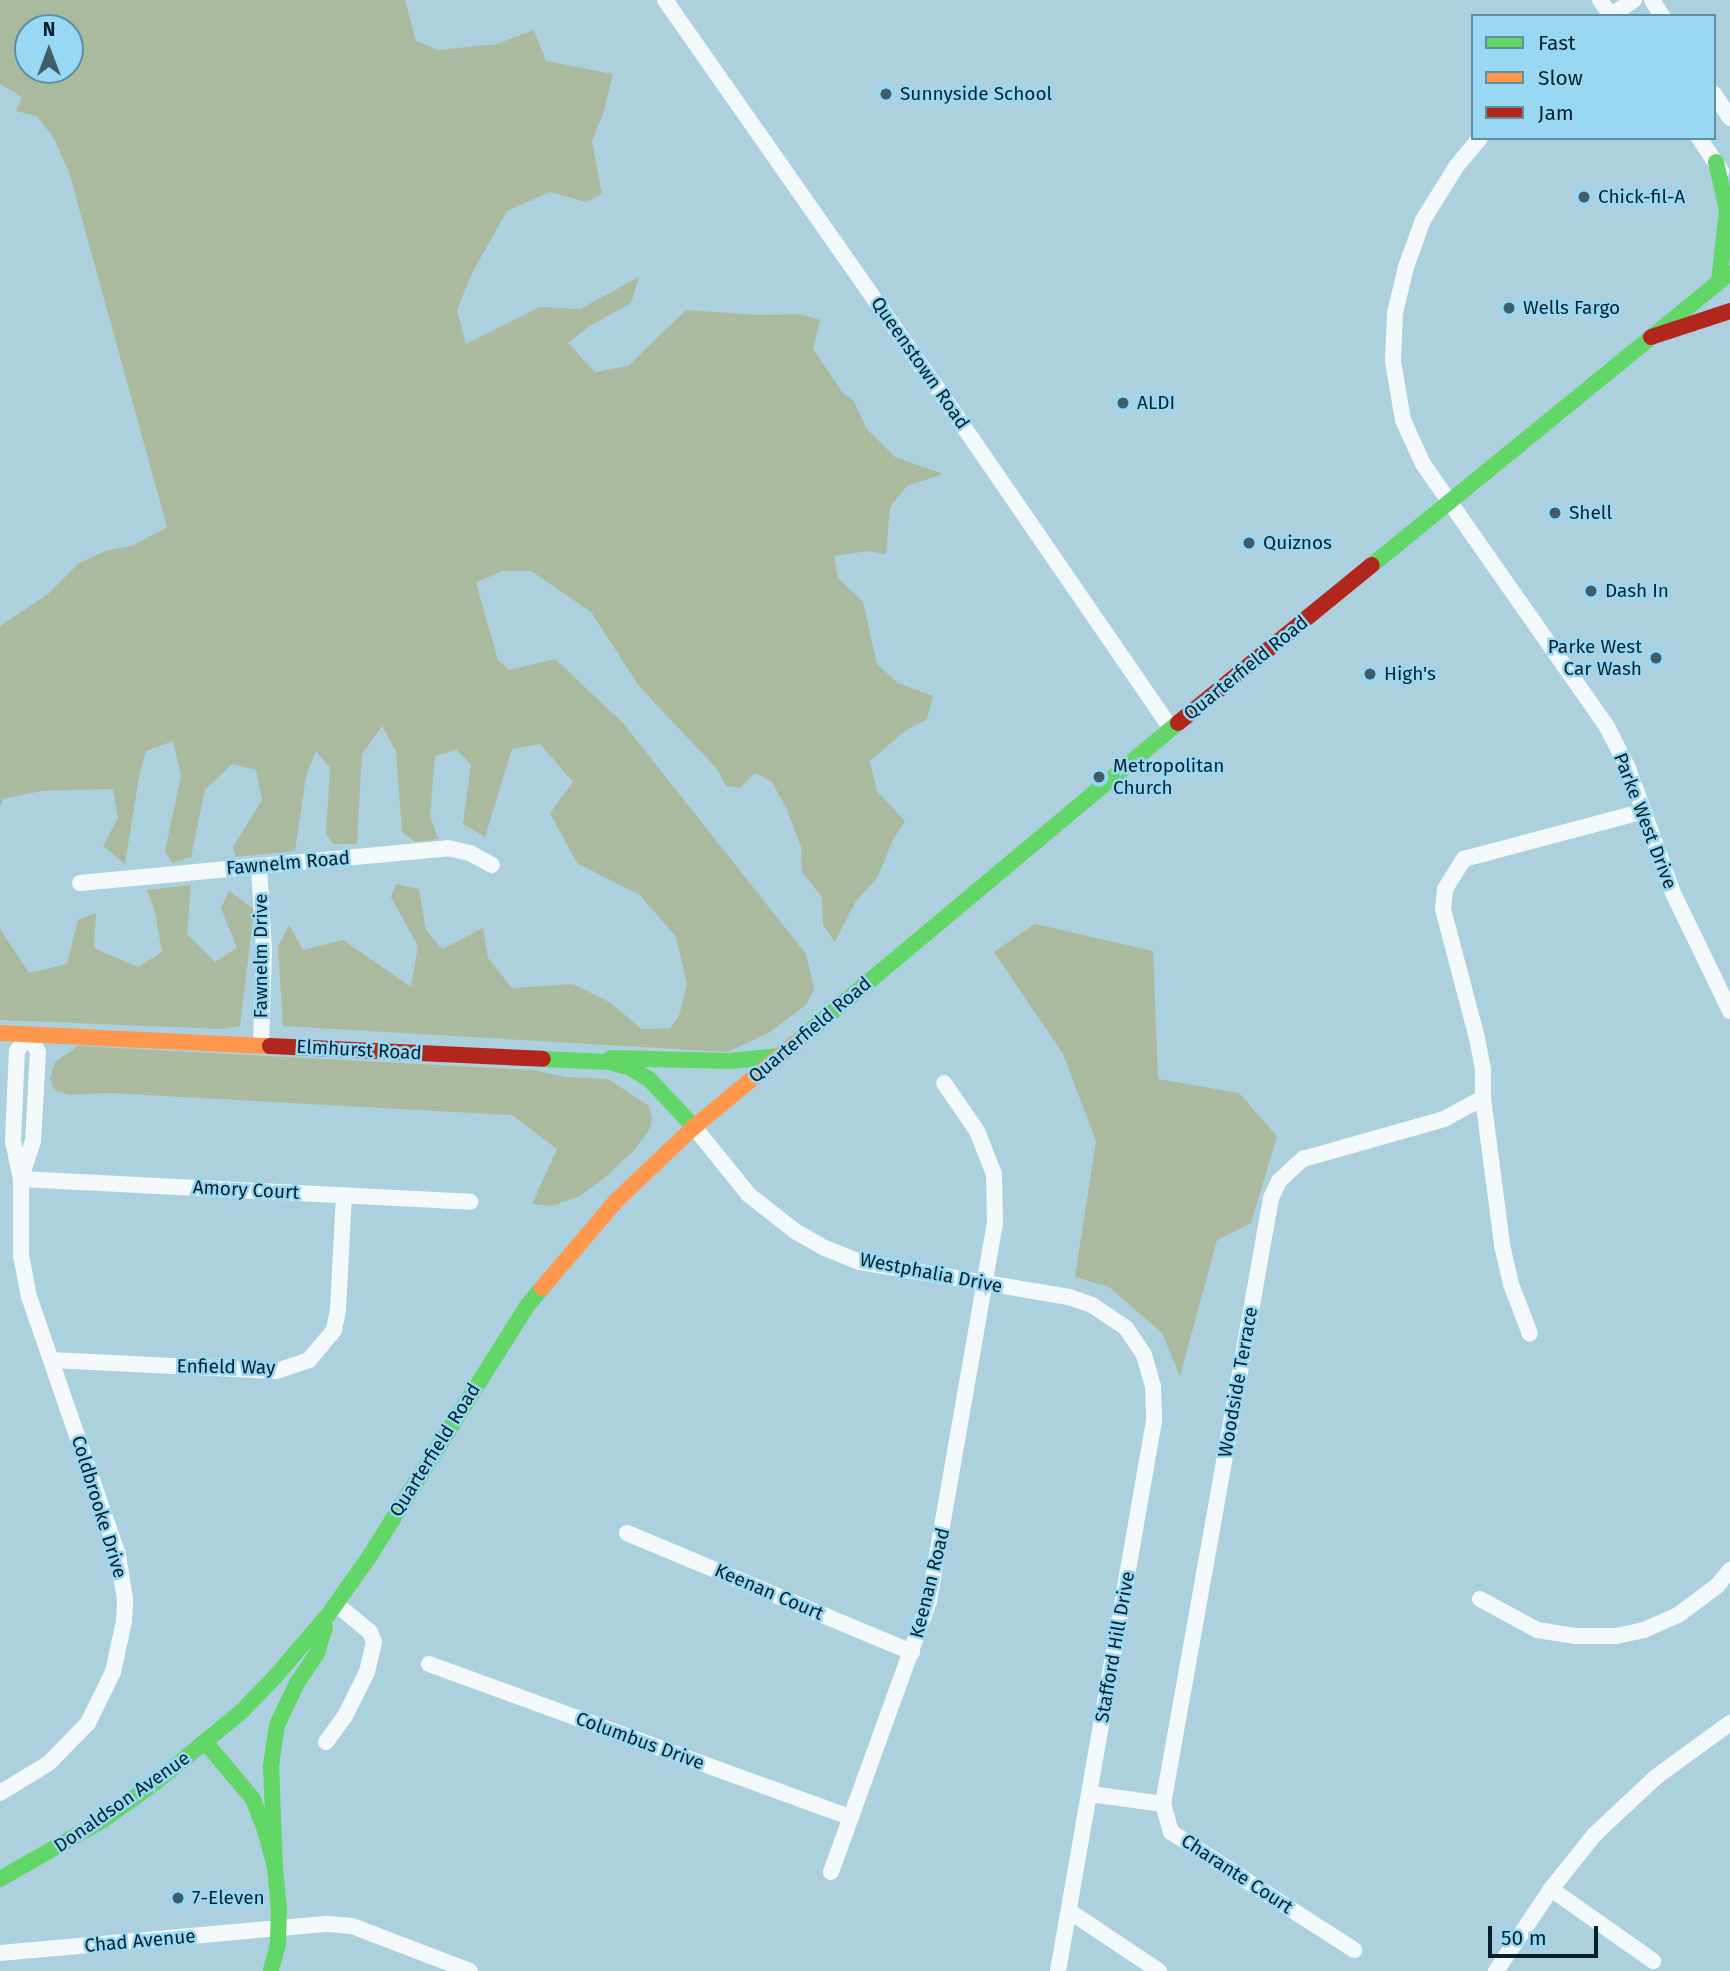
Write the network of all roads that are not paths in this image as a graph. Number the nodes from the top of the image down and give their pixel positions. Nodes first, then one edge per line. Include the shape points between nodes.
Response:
1 (664, 0) edge
2 (1634, 0) edge
3 (1613, 14) edge
4 (1716, 97) edge
5 (1730, 118) edge
6 (1478, 140) edge
7 (1700, 140) edge
8 (1716, 162) junction
9 (1730, 186) edge
10 (1725, 277) edge
11 (1730, 311) edge
12 (1651, 337) junction
13 (1450, 501) junction
14 (1171, 729) junction
15 (1644, 811) junction
16 (492, 865) dead end
17 (259, 866) junction
18 (80, 883) dead end
19 (1726, 993) edge
20 (1730, 1011) edge
21 (0, 1033) edge
22 (29, 1035) junction
23 (261, 1046) junction
24 (780, 1056) junction
25 (583, 1060) junction
26 (944, 1083) dead end
27 (1483, 1098) junction
28 (694, 1127) junction
29 (21, 1178) junction
30 (344, 1195) junction
31 (470, 1202) dead end
32 (985, 1283) junction
33 (1126, 1328) joint
34 (1530, 1334) dead end
35 (51, 1360) junction
36 (626, 1533) dead end
37 (1730, 1570) edge
38 (1480, 1599) dead end
39 (332, 1610) junction
40 (912, 1652) junction
41 (429, 1664) dead end
42 (1730, 1724) edge
43 (326, 1742) dead end
44 (206, 1743) junction
45 (0, 1793) edge
46 (1090, 1794) junction
47 (1163, 1804) junction
48 (851, 1818) junction
49 (275, 1868) junction
50 (831, 1872) dead end
51 (0, 1879) edge
52 (1550, 1889) junction
53 (1069, 1911) junction
54 (280, 1929) junction
55 (1354, 1950) dead end
56 (0, 1953) edge
57 (1653, 1961) dead end
58 (271, 1971) edge
59 (470, 1971) edge
60 (1058, 1971) edge
61 (1159, 1971) edge
62 (1496, 1971) edge

1 - 14 street, Queenstown Road
2 - 3 street
4 - 5 street
6 - 13 street, Parke West Drive via 1423,220 1395,313 1393,361 1403,420 1423,464
7 - 8 street
8 - 9 street
8 - 10 main road via 1727,210
10 - 12 main road, Quarterfield Road
11 - 12 main road
12 - 13 main road, Quarterfield Road
13 - 14 main road, Quarterfield Road
13 - 15 street, Parke West Drive via 1607,727
14 - 24 main road, Quarterfield Road
15 - 19 street, Parke West Drive via 1673,893
15 - 27 street via 1464,859 1453,873 1445,888 1443,909 1477,1038
16 - 17 street, Fawnelm Road via 448,848
17 - 18 street, Fawnelm Road
17 - 23 street, Fawnelm Drive via 264,948
19 - 20 street, Parke West Drive
21 - 22 main road, Elmhurst Road
22 - 23 main road, Elmhurst Road
22 - 29 street, Coldbrooke Drive via 18,1051 16,1076 13,1141
23 - 25 main road, Elmhurst Road
24 - 25 main road via 730,1061
24 - 28 main road, Quarterfield Road
25 - 28 main road, Elmhurst Road via 620,1065 650,1080
26 - 32 street, Keenan Road via 977,1131 994,1174 995,1222
27 - 34 street via 1502,1245
27 - 47 street, Woodside Terrace via 1444,1119 1303,1159 1279,1181 1271,1198
28 - 32 street, Westphalia Drive via 749,1195 825,1248 860,1262
28 - 39 main road, Quarterfield Road via 617,1200 527,1306
29 - 30 street, Amory Court
29 - 35 street, Coldbrooke Drive via 21,1255 29,1297
30 - 31 street, Amory Court
30 - 35 street, Enfield Way via 334,1329 309,1360 276,1371
32 - 33 street, Westphalia Drive via 1069,1297 1092,1305
32 - 40 street, Keenan Road via 937,1564
33 - 46 street, Stafford Hill Drive via 1150,1371 1154,1421
35 - 45 street, Coldbrooke Drive via 118,1555 125,1599 123,1632 113,1672 88,1723 49,1763
36 - 40 street, Keenan Court
37 - 38 street via 1717,1586 1678,1615 1616,1636 1537,1630
39 - 43 street via 370,1632 373,1642 367,1672
39 - 44 main road, Quarterfield Road via 275,1677
39 - 49 main road via 317,1653 277,1724 271,1766
40 - 48 street, Keenan Road
41 - 48 street, Columbus Drive
42 - 52 street via 1621,1808
44 - 49 main road via 253,1799
44 - 51 main road, Donaldson Avenue via 103,1820
46 - 47 street
46 - 53 street, Stafford Hill Drive
47 - 55 street, Charante Court via 1171,1832
48 - 50 street, Keenan Road
49 - 54 main road
52 - 57 street
52 - 62 street
53 - 60 street, Stafford Hill Drive
53 - 61 street
54 - 56 street, Chad Avenue
54 - 58 main road
54 - 59 street, Chad Avenue via 303,1924 352,1926

